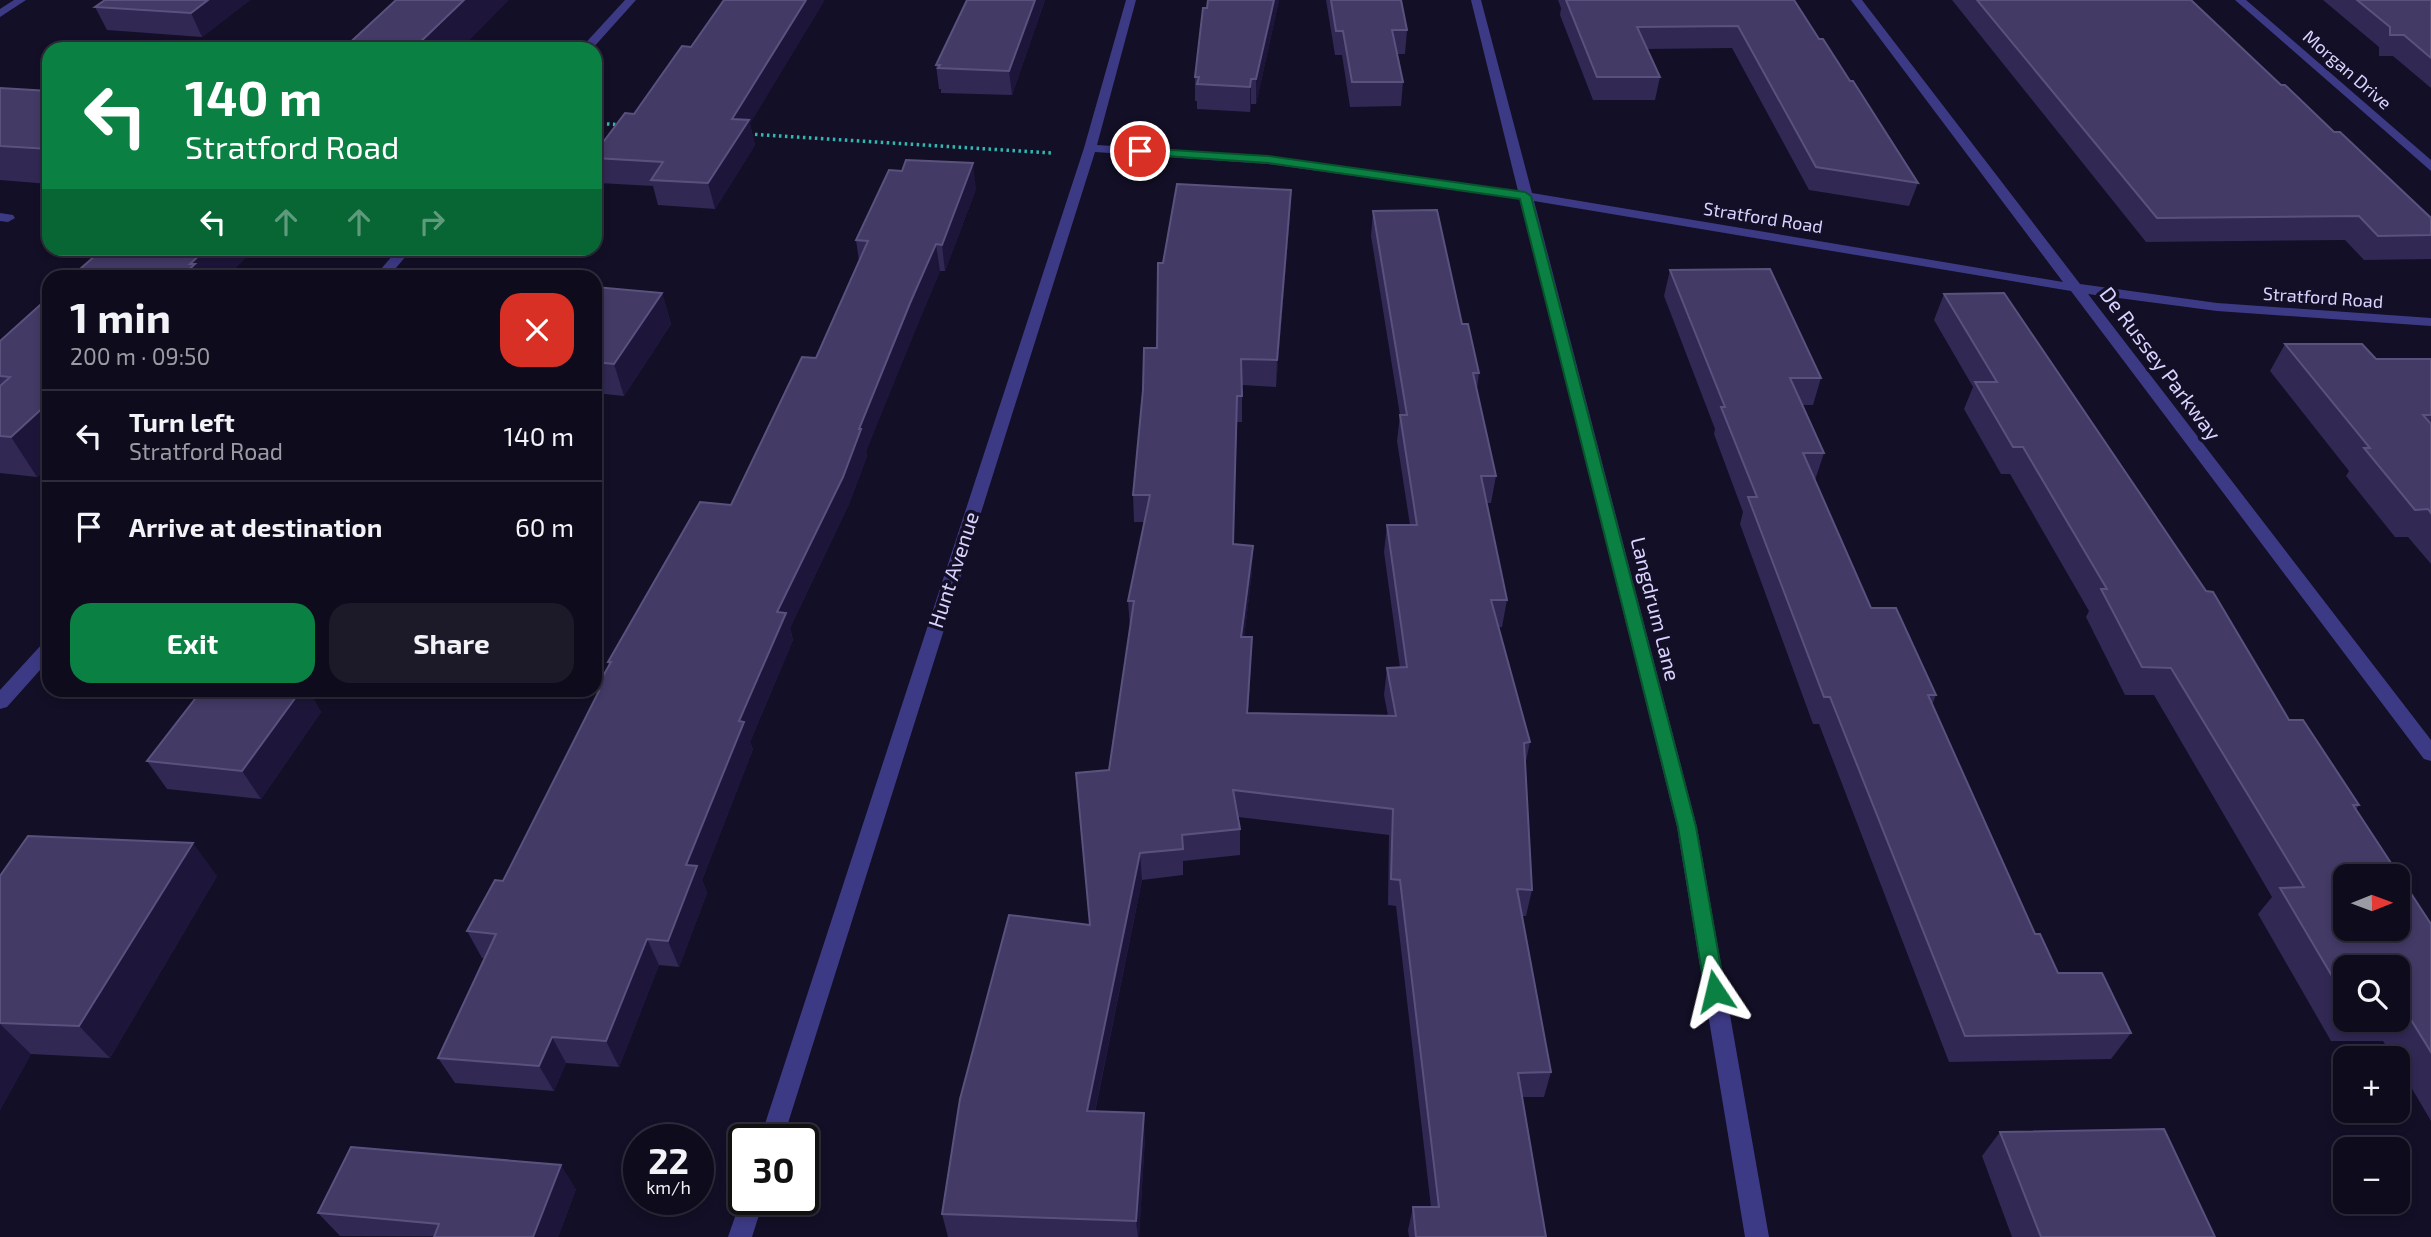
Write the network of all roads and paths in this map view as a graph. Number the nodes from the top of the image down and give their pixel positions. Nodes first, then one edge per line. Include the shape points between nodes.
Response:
1 (21, 0) edge
2 (631, 0) edge
3 (1131, 0) edge
4 (1476, 0) edge
5 (1856, 0) edge
6 (2240, 0) edge
7 (0, 14) edge
8 (592, 42) edge
9 (602, 124) edge
10 (623, 125) edge
11 (748, 134) edge
12 (1088, 152) junction
13 (2431, 167) edge
14 (1525, 196) junction
15 (400, 256) edge
16 (387, 270) edge
17 (2076, 288) junction
18 (2431, 323) edge
19 (42, 656) edge
20 (0, 702) edge
21 (2431, 754) edge
22 (776, 1124) edge
23 (747, 1215) edge
24 (740, 1237) edge
25 (1757, 1237) edge

1 - 7 street
2 - 8 street
3 - 12 street, Hunt Avenue
4 - 14 street, Langdrum Lane
5 - 17 street, De Russey Parkway
6 - 13 street, Morgan Drive
9 - 10 path
11 - 12 path
12 - 14 street, Stratford Road via 1268,160
12 - 22 street, Hunt Avenue
14 - 17 street, Stratford Road
14 - 25 street, Langdrum Lane via 1687,827
15 - 16 street
17 - 18 street, Stratford Road via 2217,307
17 - 21 street, De Russey Parkway
19 - 20 street
23 - 24 street

